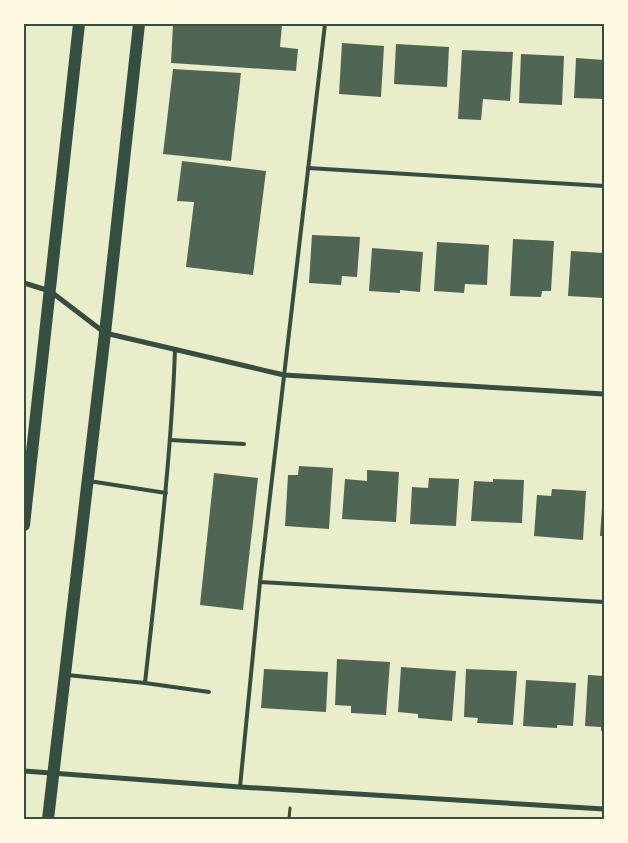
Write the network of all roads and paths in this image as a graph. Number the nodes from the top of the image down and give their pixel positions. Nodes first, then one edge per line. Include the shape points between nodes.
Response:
1 (79, 24) edge
2 (139, 24) edge
3 (326, 24) edge
4 (308, 168) junction
5 (604, 186) edge
6 (24, 283) edge
7 (50, 291) junction
8 (105, 333) junction
9 (176, 350) junction
10 (284, 375) junction
11 (604, 394) edge
12 (170, 440) junction
13 (244, 444) dead end
14 (88, 481) junction
15 (166, 493) junction
16 (24, 525) edge
17 (260, 582) junction
18 (604, 602) edge
19 (64, 674) junction
20 (145, 683) junction
21 (210, 692) dead end
22 (24, 772) edge
23 (53, 773) junction
24 (240, 787) junction
25 (604, 809) edge
26 (48, 819) edge

1 - 7 main road
2 - 8 main road
3 - 4 lane
4 - 5 lane
4 - 10 lane
6 - 7 street
7 - 8 street
7 - 16 main road
8 - 9 street
8 - 14 main road
9 - 10 street
9 - 12 lane
10 - 11 street
10 - 17 lane
12 - 13 lane
12 - 15 lane
14 - 15 lane
14 - 19 main road
15 - 20 lane
17 - 18 lane
17 - 24 lane
19 - 20 lane
19 - 23 main road
20 - 21 lane
22 - 23 street
23 - 24 street
23 - 26 main road
24 - 25 street

